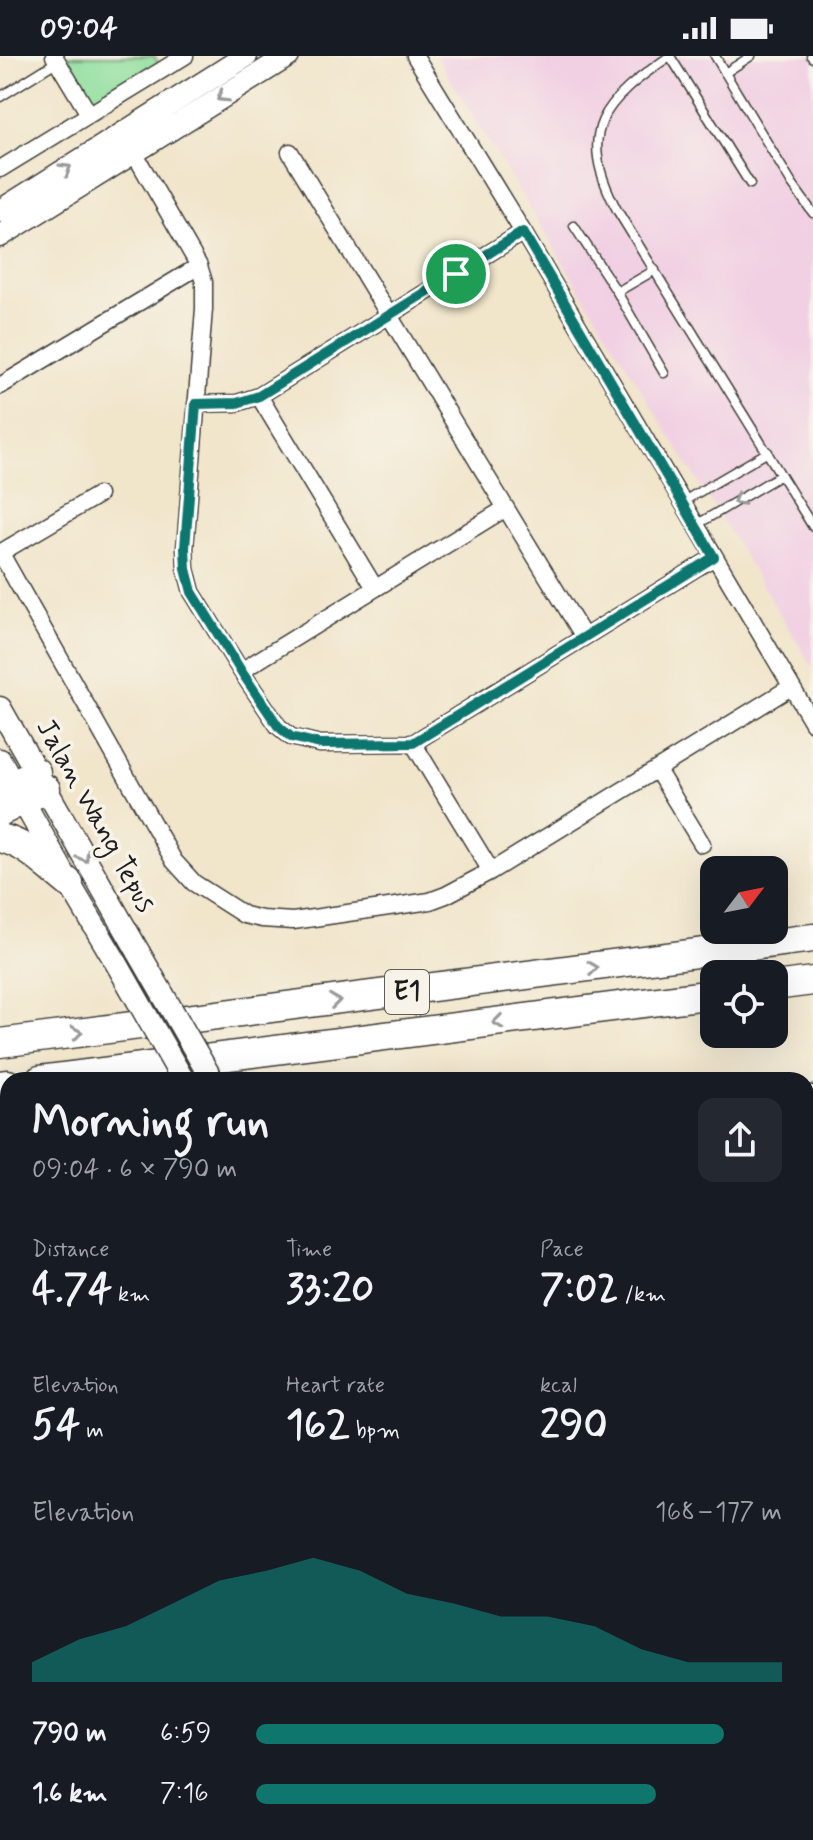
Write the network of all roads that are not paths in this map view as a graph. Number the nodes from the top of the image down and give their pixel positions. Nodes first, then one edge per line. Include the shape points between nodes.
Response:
1 (185, 56) edge
2 (246, 56) edge
3 (288, 56) edge
4 (415, 56) edge
5 (670, 56) edge
6 (715, 56) edge
7 (751, 56) edge
8 (56, 59) edge
9 (162, 62) edge
10 (725, 73) junction
11 (0, 97) edge
12 (89, 114) junction
13 (129, 143) junction
14 (290, 152) dead end
15 (0, 169) edge
16 (750, 184) dead end
17 (0, 211) edge
18 (813, 213) edge
19 (574, 226) dead end
20 (523, 232) junction
21 (0, 236) edge
22 (199, 266) junction
23 (655, 270) junction
24 (617, 292) junction
25 (389, 315) junction
26 (664, 373) dead end
27 (0, 386) edge
28 (259, 396) junction
29 (196, 404) junction
30 (768, 452) junction
31 (781, 475) junction
32 (98, 495) dead end
33 (682, 502) junction
34 (506, 508) junction
35 (695, 525) junction
36 (813, 527) edge
37 (0, 552) edge
38 (714, 557) junction
39 (375, 588) junction
40 (584, 637) junction
41 (241, 671) junction
42 (791, 687) junction
43 (0, 708) edge
44 (813, 723) edge
45 (413, 743) junction
46 (657, 770) junction
47 (17, 787) edge
48 (0, 838) edge
49 (702, 844) dead end
50 (491, 871) junction
51 (69, 883) junction
52 (813, 938) edge
53 (813, 981) edge
54 (788, 984) edge
55 (700, 996) edge
56 (1, 1043) edge
57 (103, 1072) edge
58 (178, 1072) edge
59 (207, 1072) edge

1 - 9 street
2 - 13 main road
3 -> 13 main road
4 - 20 street
5 - 16 lane
5 - 23 lane via 618,98 605,116 596,151 609,194
6 - 10 lane
7 - 10 lane
8 - 11 lane
8 - 12 street
9 - 12 street
10 - 18 lane
12 - 15 street
17 -> 13 main road
13 - 21 main road
13 - 22 street
14 - 25 street
19 - 24 lane
20 - 25 street
20 - 33 street
22 - 27 street
22 - 29 street via 204,309
23 - 24 lane
23 - 30 lane
24 - 26 lane
25 - 28 street
25 - 34 street
28 - 29 street via 237,403
28 - 39 street
29 - 41 street via 186,569 192,592
30 - 31 lane
30 - 33 lane
31 -> 35 lane
31 - 36 lane
32 - 37 street
33 - 35 street
34 - 39 street
34 - 40 street
35 - 38 street
37 - 50 street via 174,861 194,883 244,915 293,921 430,901
38 - 40 street
38 - 42 street
39 - 41 street
40 - 45 street
41 - 45 street via 291,737 320,744
42 - 44 street
42 - 46 street
43 - 47 main road, Jalan Wang Tepus
45 - 50 street
46 - 49 street
46 - 50 street
47 - 51 main road, Jalan Wang Tepus
47 -> 59 main road, Jalan Wang Tepus, bridge via 139,953
48 - 51 highway via 27,849
51 - 58 main road, Jalan Wang Tepus, bridge
56 -> 52 highway, E1
53 - 54 highway
55 -> 57 highway, E1

